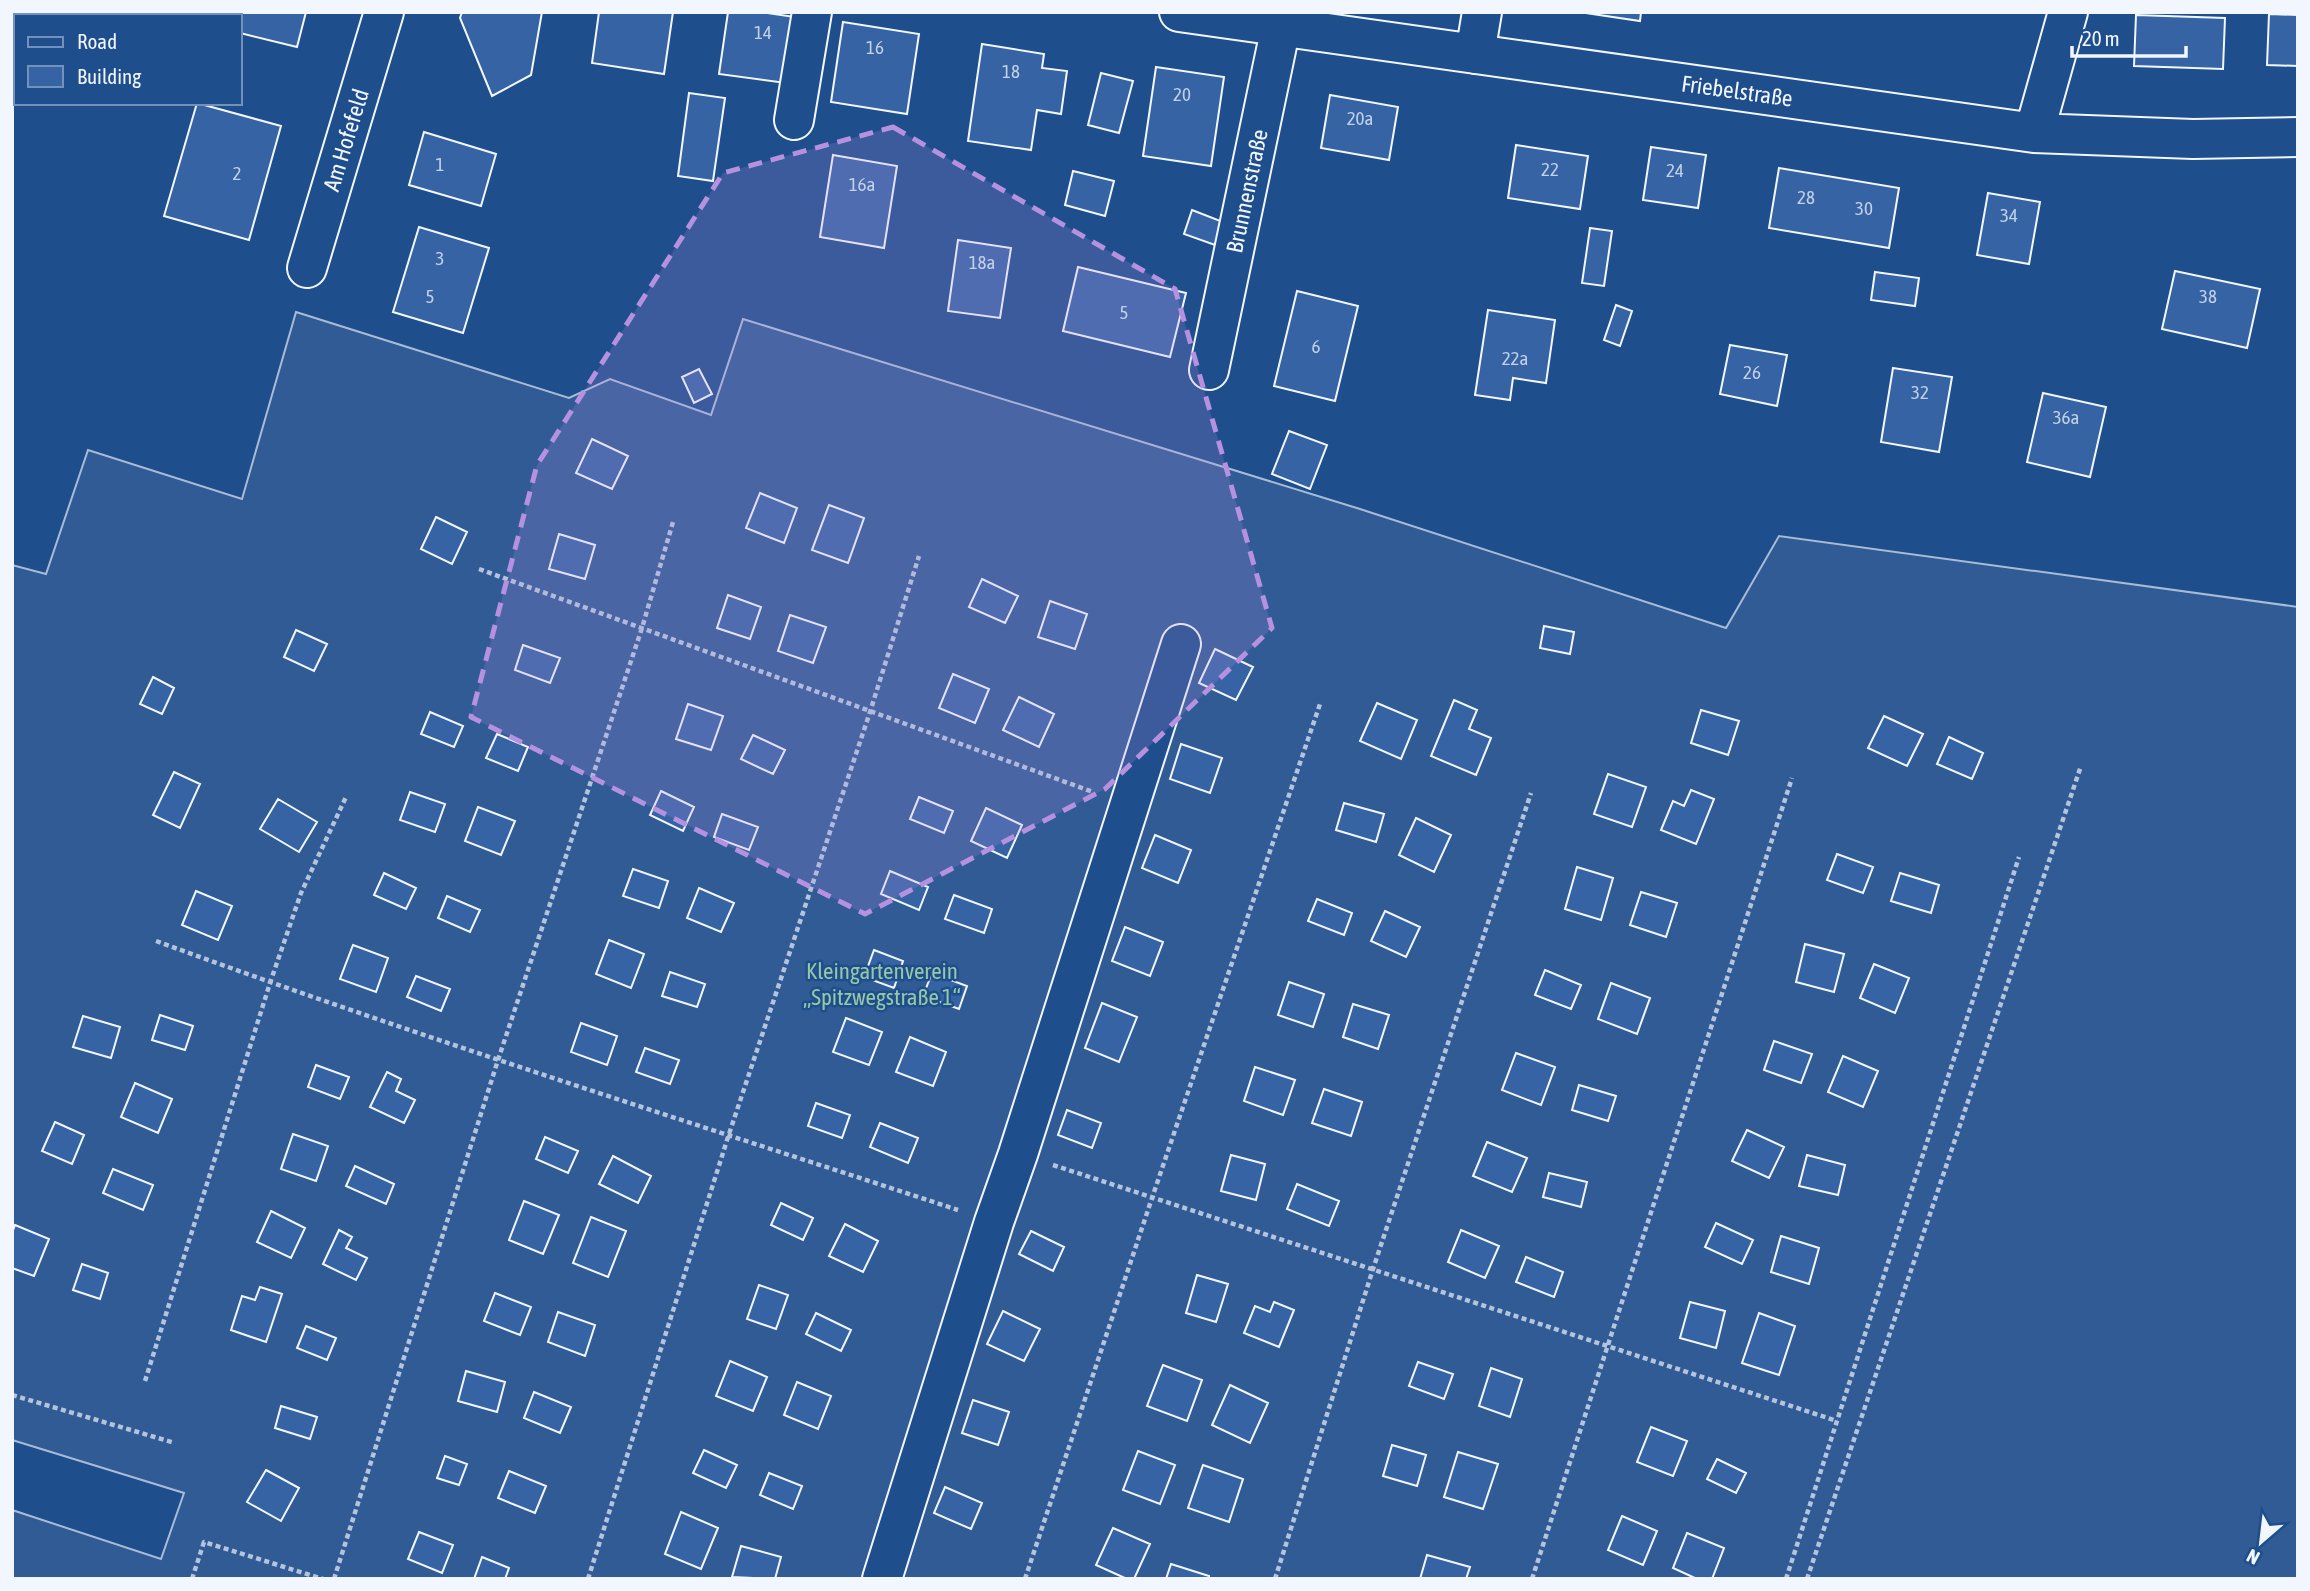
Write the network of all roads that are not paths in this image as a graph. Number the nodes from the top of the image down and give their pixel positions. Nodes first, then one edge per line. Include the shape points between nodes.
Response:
1 (384, 12) edge
2 (812, 12) edge
3 (1179, 12) edge
4 (1482, 12) edge
5 (2068, 12) edge
6 (1282, 20) edge
7 (1475, 54) junction
8 (794, 121) dead end
9 (2034, 133) junction
10 (2298, 137) edge
11 (307, 268) dead end
12 (1209, 370) dead end
13 (1181, 644) dead end
14 (882, 1579) edge

1 - 11 street, Am Hofefeld
2 - 8 street
3 - 6 street, Friebelstraße
4 - 7 street
5 - 9 street
6 - 7 street, Friebelstraße
6 - 12 street, Brunnenstraße
7 - 9 street, Friebelstraße
9 - 10 street, Friebelstraße via 2193,139
13 - 14 street

